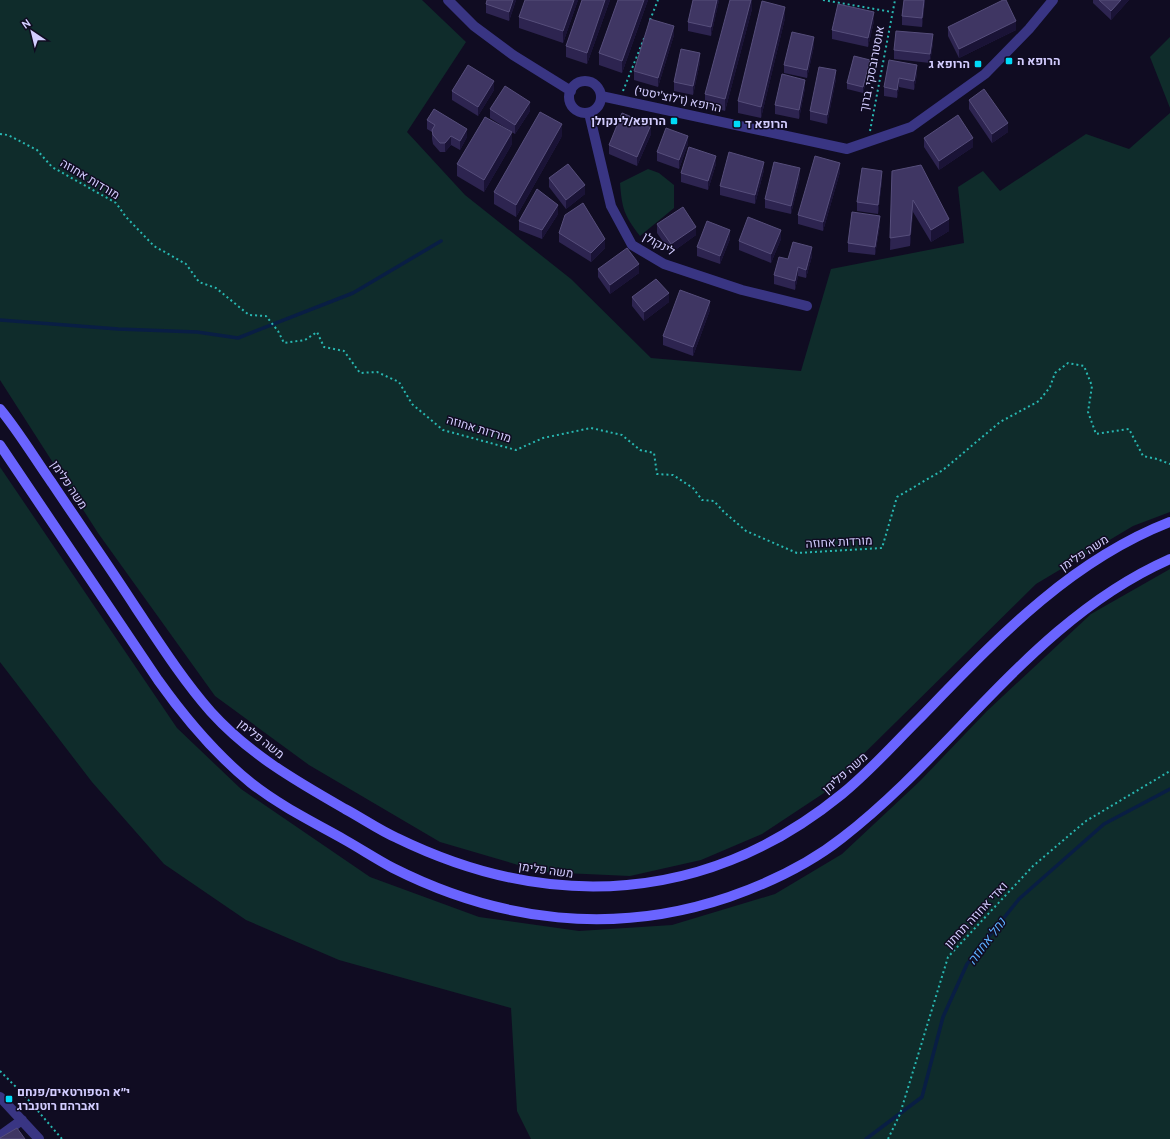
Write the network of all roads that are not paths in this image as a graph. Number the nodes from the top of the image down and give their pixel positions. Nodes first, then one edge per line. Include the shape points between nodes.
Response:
1 (448, 0) edge
2 (1053, 0) edge
3 (571, 91) junction
4 (601, 96) junction
5 (589, 113) junction
6 (807, 306) dead end
7 (0, 409) edge
8 (0, 445) edge
9 (1170, 522) edge
10 (1170, 559) edge
11 (0, 1097) edge
12 (22, 1120) junction
13 (0, 1136) edge
14 (39, 1139) edge

1 - 3 street via 474,26 513,55
2 - 4 street, הרופא (ז'לוצ'יסטי) via 985,74 911,127 847,149
3 - 4 street via 578,83 590,82 597,86
3 - 5 street via 569,96 573,108
4 - 5 street via 598,107
5 - 6 street, לינקולן via 611,206 632,245 664,264 742,290
7 - 9 main road, משה פלימן via 168,657 210,710 260,757 300,783 414,846 494,874 528,882 577,888 631,885 675,878 747,853 802,824 861,778 1029,609 1108,551
8 - 10 main road via 182,713 217,753 254,785 393,868 436,886 532,914 583,920 641,918 687,910 763,884 821,853 883,804 1014,670 1051,636 1110,591
11 - 12 street
12 - 13 street
12 - 14 street

